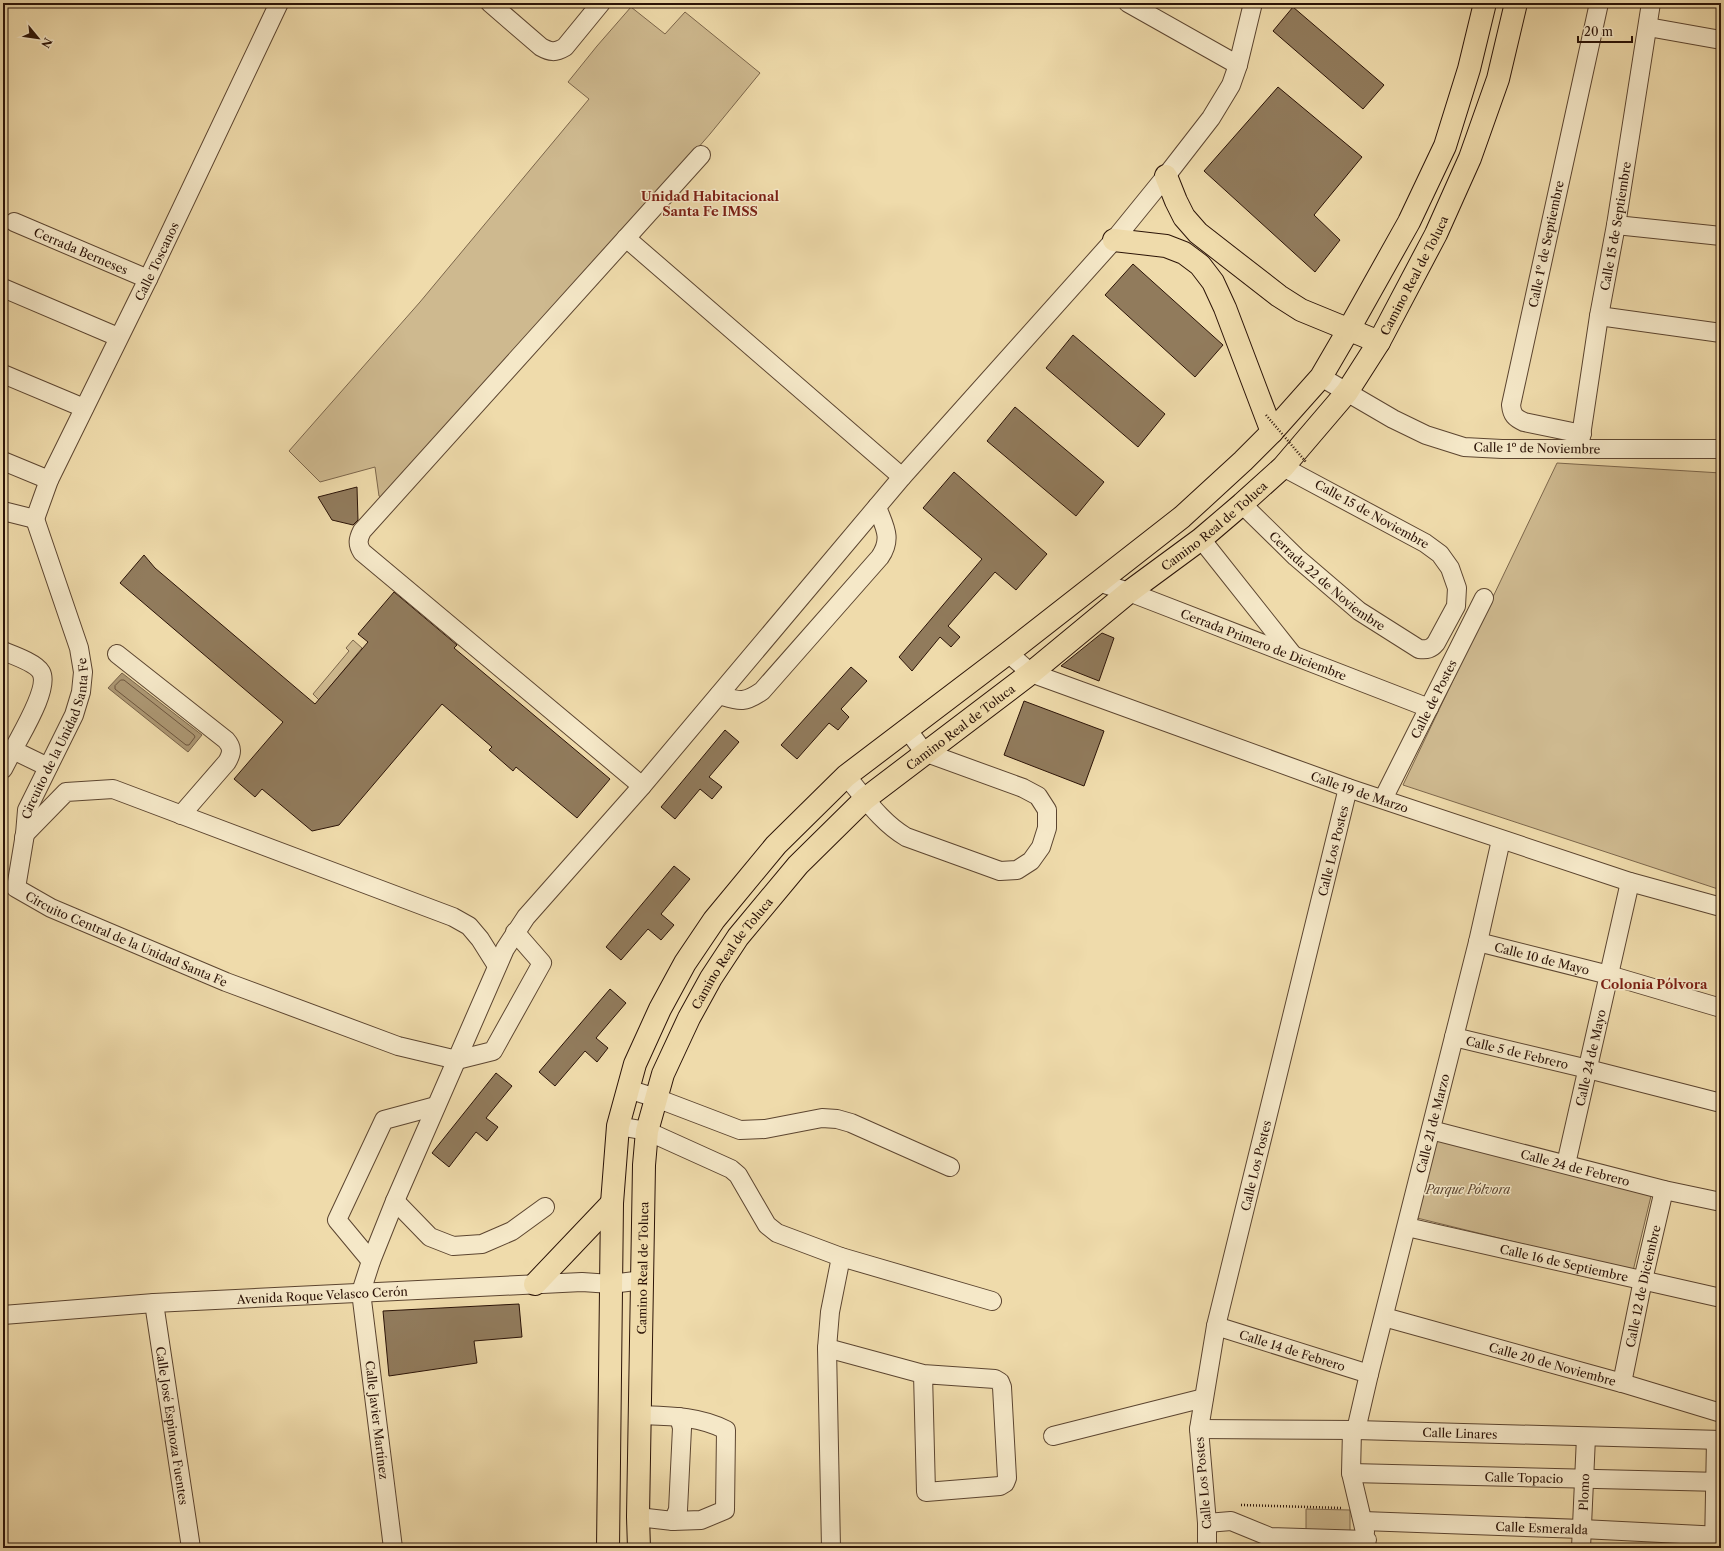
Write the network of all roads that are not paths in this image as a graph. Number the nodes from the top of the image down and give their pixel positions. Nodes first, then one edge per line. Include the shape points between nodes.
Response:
1 (279, 3) edge
2 (490, 3) edge
3 (601, 3) edge
4 (1128, 3) edge
5 (1253, 3) edge
6 (1485, 3) edge
7 (1516, 3) edge
8 (1599, 3) edge
9 (1651, 3) edge
10 (1648, 27) junction
11 (1721, 40) edge
12 (1238, 65) junction
13 (701, 156) dead end
14 (1166, 176) junction
15 (14, 222) dead end
16 (1616, 225) junction
17 (1721, 236) edge
18 (626, 238) junction
19 (1114, 240) junction
20 (148, 279) junction
21 (3, 288) edge
22 (1599, 316) junction
23 (1349, 329) junction
24 (1721, 333) edge
25 (118, 337) junction
26 (1379, 342) junction
27 (3, 374) edge
28 (1321, 377) junction
29 (1347, 392) junction
30 (84, 408) junction
31 (1269, 423) junction
32 (1580, 442) junction
33 (1721, 449) edge
34 (3, 461) edge
35 (1243, 461) junction
36 (1283, 467) junction
37 (902, 477) junction
38 (49, 480) junction
39 (1262, 486) junction
40 (1242, 504) junction
41 (877, 507) junction
42 (3, 511) edge
43 (35, 519) junction
44 (1201, 539) junction
45 (1098, 582) junction
46 (1129, 592) junction
47 (1484, 598) dead end
48 (1419, 649) joint
49 (3, 651) edge
50 (1008, 653) junction
51 (118, 654) dead end
52 (1293, 656) junction
53 (1031, 673) junction
54 (719, 695) junction
55 (1429, 708) junction
56 (907, 729) junction
57 (13, 750) junction
58 (924, 752) junction
59 (48, 767) junction
60 (3, 769) edge
61 (846, 776) junction
62 (642, 786) junction
63 (1348, 788) junction
64 (865, 799) junction
65 (1383, 799) junction
66 (181, 815) junction
67 (25, 834) junction
68 (1501, 840) junction
69 (1630, 882) junction
70 (3, 888) edge
71 (1721, 907) edge
72 (515, 932) junction
73 (1478, 942) junction
74 (685, 963) junction
75 (497, 966) junction
76 (1609, 976) junction
77 (711, 978) junction
78 (1721, 1008) edge
79 (1454, 1037) junction
80 (457, 1060) junction
81 (1588, 1068) junction
82 (628, 1089) junction
83 (656, 1098) junction
84 (1721, 1103) edge
85 (436, 1106) junction
86 (618, 1126) junction
87 (1431, 1130) junction
88 (647, 1131) junction
89 (1566, 1164) junction
90 (950, 1167) dead end
91 (1664, 1190) junction
92 (395, 1201) junction
93 (1721, 1202) edge
94 (612, 1203) junction
95 (545, 1207) dead end
96 (1407, 1227) junction
97 (841, 1257) junction
98 (371, 1260) junction
99 (643, 1280) junction
100 (1644, 1280) junction
101 (535, 1284) junction
102 (611, 1284) junction
103 (361, 1292) junction
104 (1721, 1298) edge
105 (992, 1301) dead end
106 (154, 1303) junction
107 (3, 1315) edge
108 (1384, 1316) junction
109 (1216, 1326) junction
110 (827, 1348) junction
111 (923, 1374) junction
112 (1369, 1374) junction
113 (1622, 1383) junction
114 (1204, 1398) junction
115 (1721, 1413) edge
116 (640, 1415) junction
117 (680, 1417) junction
118 (1199, 1429) junction
119 (1354, 1430) junction
120 (1053, 1436) dead end
121 (1586, 1437) junction
122 (1718, 1440) edge
123 (1351, 1473) junction
124 (1584, 1479) junction
125 (1718, 1482) edge
126 (1362, 1515) junction
127 (638, 1517) junction
128 (673, 1521) junction
129 (1207, 1523) junction
130 (1582, 1529) junction
131 (1716, 1540) edge
132 (1368, 1544) edge
133 (191, 1548) edge
134 (393, 1548) edge
135 (608, 1548) edge
136 (639, 1548) edge
137 (832, 1548) edge
138 (1208, 1548) edge
139 (1581, 1548) edge

1 - 20 street, Calle Toscanos
2 - 3 street via 541,47 549,52 558,52
4 - 12 street
5 - 12 street
6 - 23 main road via 1469,69 1445,146 1408,222
7 - 26 main road, Camino Real de Toluca via 1498,79 1470,158 1436,234
8 - 32 street, Calle 1º de Septiembre via 1512,405 1512,412 1516,418
9 - 10 street, Calle 15 de Septiembre
10 - 11 street
10 - 16 street, Calle 15 de Septiembre
12 - 14 street via 1223,100
13 - 18 street
14 - 19 street
14 - 23 main road via 1184,217 1198,233 1301,310
15 - 20 street, Cerrada Berneses
16 - 17 street
16 - 22 street, Calle 15 de Septiembre
18 - 37 street
18 - 62 street via 362,531 358,545 362,552
19 - 31 main road via 1166,246 1184,253 1200,265 1213,282 1225,308
19 - 37 street
20 - 25 street, Calle Toscanos
21 - 25 street
22 - 24 street
22 - 32 street, Calle 15 de Septiembre
23 - 26 main road
23 - 28 main road
25 - 30 street, Calle Toscanos
26 - 29 main road, Camino Real de Toluca
27 - 30 street
28 - 29 street, Calle 1º de Noviembre
28 - 31 main road
29 - 32 street, Calle 1º de Noviembre via 1426,435 1464,447 1502,449
29 - 36 main road, Camino Real de Toluca
30 - 38 street, Calle Toscanos
31 - 35 main road
32 - 33 street, Calle 1º de Noviembre
34 - 38 street
35 - 39 main road
35 - 45 main road via 1182,516
36 - 39 main road, Camino Real de Toluca
36 - 48 street, Calle 15 de Noviembre via 1425,543 1440,554 1450,568 1457,588 1456,606 1436,643 1431,648
37 - 41 street
38 - 43 street, Calle Toscanos
39 - 40 main road, Camino Real de Toluca
40 - 44 main road, Camino Real de Toluca
40 - 48 street, Cerrada 22 de Noviembre via 1296,557 1354,607
41 - 54 street
41 - 54 street via 888,541 880,557 762,691 750,700
42 - 43 street
43 - 59 street, Circuito de la Unidad Santa Fe via 79,648 83,672 81,692 74,715
44 - 46 main road, Camino Real de Toluca
44 - 52 street
45 - 46 street, Cerrada Primero de Diciembre
45 - 50 main road
46 - 52 street, Cerrada Primero de Diciembre
46 - 53 main road, Camino Real de Toluca
47 - 55 street, Calle de Postes
49 - 57 street via 33,665 41,672 43,680 41,692
50 - 53 street, Calle 19 de Marzo
50 - 56 main road
51 - 66 street via 231,746 232,754 227,762
52 - 55 street, Cerrada Primero de Diciembre
53 - 58 main road, Camino Real de Toluca
53 - 63 street, Calle 19 de Marzo
54 - 62 street
55 - 65 street, Calle de Postes
56 - 58 street
56 - 61 main road
57 - 59 street
57 - 60 street
58 - 64 main road, Camino Real de Toluca
58 - 64 street via 1038,796 1047,810 1047,828 1041,847 1031,862 1017,870 1000,871 906,837 880,818
59 - 67 street, Circuito de la Unidad Santa Fe via 27,810
61 - 64 street
61 - 74 main road via 767,855 714,920
62 - 72 street
63 - 65 street, Calle 19 de Marzo
63 - 109 street, Calle Los Postes
64 - 77 main road, Camino Real de Toluca via 798,865 738,937
65 - 68 street, Calle 19 de Marzo
66 - 67 street via 113,790 66,792
66 - 75 street via 453,917 469,926
67 - 70 street, Circuito de la Unidad Santa Fe
67 - 80 street, Circuito Central de la Unidad Santa Fe via 16,888 51,908 226,982 398,1046
68 - 69 street, Calle 19 de Marzo
68 - 73 street, Calle 21 de Marzo
69 - 71 street, Calle 19 de Marzo
69 - 76 street, Calle 24 de Mayo
72 - 75 street
72 - 80 street via 542,963 493,1051
73 - 76 street, Calle 10 de Mayo
73 - 79 street, Calle 21 de Marzo
74 - 77 main road
74 - 82 main road via 635,1064
75 - 80 street
76 - 78 street, Calle 10 de Mayo
76 - 81 street, Calle 24 de Mayo
77 - 83 main road, Camino Real de Toluca via 666,1067
79 - 81 street, Calle 5 de Febrero
79 - 87 street, Calle 21 de Marzo
80 - 85 street
81 - 84 street, Calle 5 de Febrero
81 - 89 street, Calle 24 de Mayo
82 - 83 street
82 - 86 main road
83 - 88 main road, Camino Real de Toluca
83 - 90 street via 740,1130 765,1129 822,1118 837,1119
85 - 92 street
85 - 98 street via 384,1120 337,1220
86 - 88 street
86 - 94 main road
87 - 89 street, Calle 24 de Febrero
87 - 96 street, Calle 21 de Marzo
88 - 97 street via 731,1169 738,1176 767,1225 777,1233
88 - 99 main road, Camino Real de Toluca via 644,1165
89 - 91 street, Calle 24 de Febrero
91 - 93 street, Calle 24 de Febrero
91 - 100 street, Calle 12 de Diciembre
92 - 95 street via 430,1237 453,1246 482,1244 512,1231
92 - 98 street
94 - 101 main road
94 - 102 main road
96 - 100 street, Calle 16 de Septiembre
96 - 108 street, Calle 21 de Marzo
97 - 105 street
97 - 110 street via 830,1312
98 - 103 street
99 - 102 street, Avenida Roque Velasco Cerón
99 - 116 main road, Camino Real de Toluca
100 - 104 street, Calle 16 de Septiembre
100 - 113 street, Calle 12 de Diciembre
101 - 102 street, Avenida Roque Velasco Cerón
101 - 103 street, Avenida Roque Velasco Cerón
102 - 135 main road
103 - 106 street, Avenida Roque Velasco Cerón
103 - 134 street, Calle Javier Martínez
106 - 107 street, Avenida Roque Velasco Cerón
106 - 133 street, Calle José Espinoza Fuentes
108 - 112 street, Calle 21 de Marzo
108 - 113 street, Calle 20 de Noviembre
109 - 112 street, Calle 14 de Febrero
109 - 114 street, Calle Los Postes
110 - 111 street
110 - 137 street
111 - 111 street via 995,1379 1000,1382 1007,1478 1005,1483 1000,1486 926,1492
112 - 119 street, Calle 21 de Marzo
113 - 115 street, Calle 20 de Noviembre
114 - 118 street, Calle Los Postes
114 - 120 street
116 - 117 street
116 - 127 main road, Camino Real de Toluca
117 - 128 street via 682,1428 678,1510
117 - 128 street via 714,1424 726,1430 725,1510 701,1520
118 - 119 street, Calle Linares
118 - 129 street, Calle Los Postes
119 - 121 street, Calle Linares
119 - 123 street, Calle 21 de Marzo
121 - 122 street, Calle Linares
121 - 124 street, Plomo
122 - 125 street
123 - 124 street, Calle Topacio
123 - 126 street, Calle 21 de Marzo
124 - 125 street, Calle Topacio
124 - 130 street, Plomo
125 - 131 street
126 - 130 street, Calle Esmeralda
126 - 132 street, Calle 21 de Marzo
127 - 128 street
127 - 136 main road, Camino Real de Toluca
129 - 132 street via 1231,1521 1270,1537
129 - 138 street, Calle Los Postes
130 - 131 street, Calle Esmeralda
130 - 139 street, Plomo

